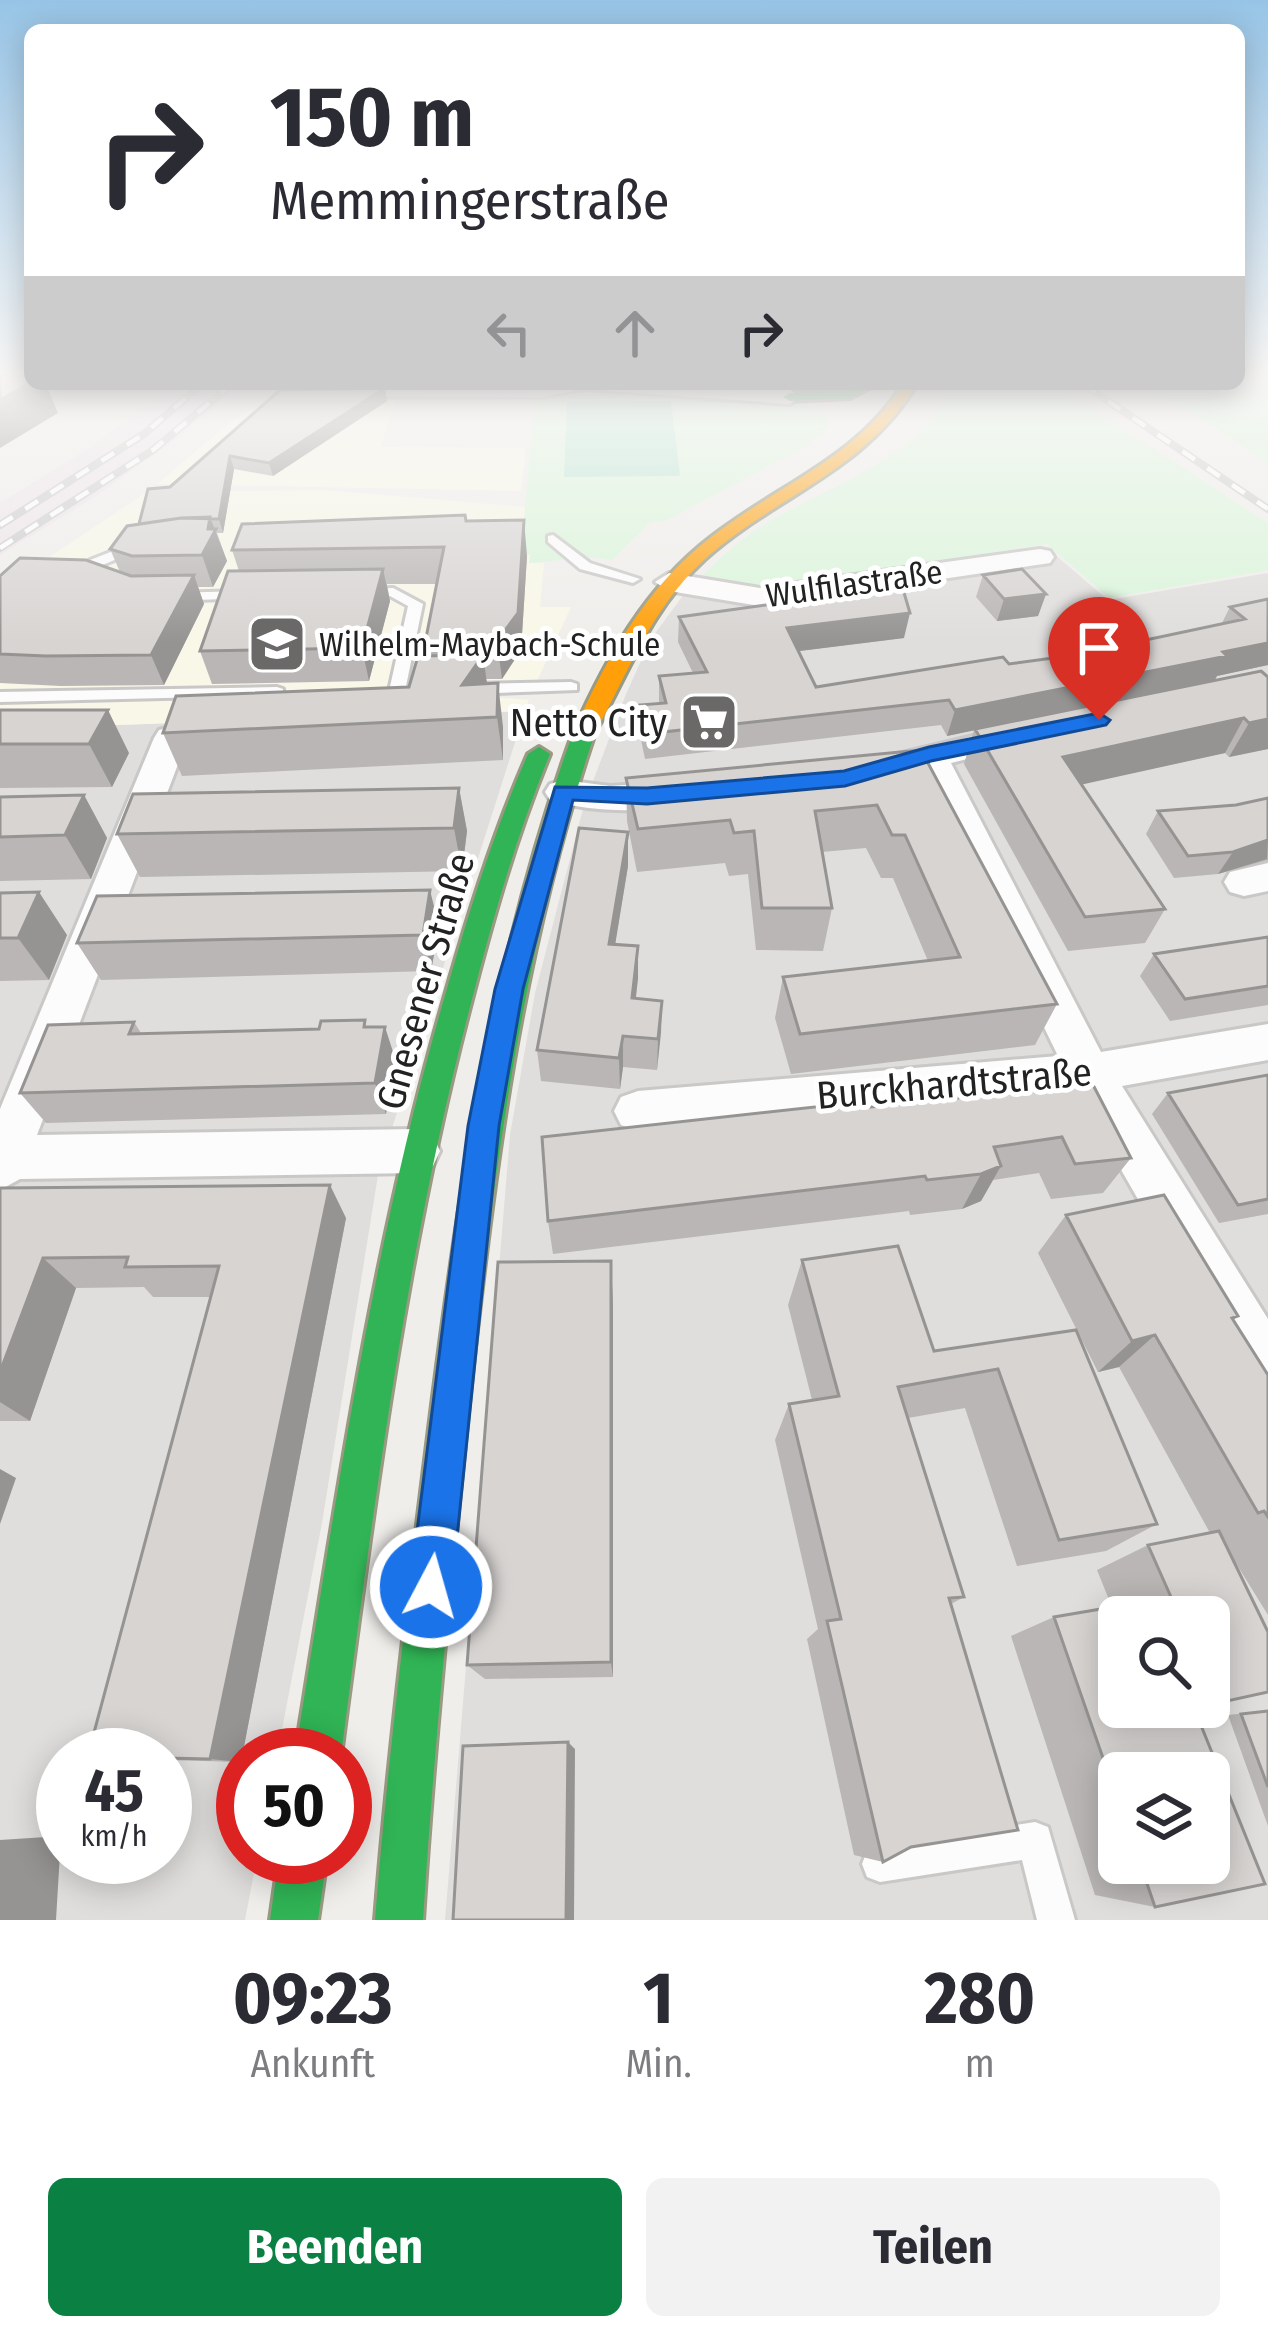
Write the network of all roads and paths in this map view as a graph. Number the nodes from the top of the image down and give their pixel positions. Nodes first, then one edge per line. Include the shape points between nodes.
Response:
1 (815, 464) edge
2 (822, 464) edge
3 (553, 539) dead end
4 (159, 545) edge
5 (1040, 557) dead end
6 (633, 579) junction
7 (669, 582) junction
8 (105, 584) edge
9 (347, 593) edge
10 (256, 595) edge
11 (143, 597) edge
12 (612, 611) dead end
13 (584, 659) dead end
14 (417, 690) edge
15 (455, 690) edge
16 (374, 691) edge
17 (397, 691) junction
18 (304, 692) edge
19 (0, 697) edge
20 (562, 707) junction
21 (1065, 727) edge
22 (172, 738) edge
23 (929, 754) junction
24 (845, 778) edge
25 (713, 790) edge
26 (563, 792) junction
27 (1268, 1042) edge
28 (1089, 1073) junction
29 (638, 1111) dead end
30 (416, 1151) junction
31 (1, 1161) edge
32 (1268, 1371) edge
33 (322, 1728) edge
34 (880, 1864) edge
35 (299, 1884) edge
36 (294, 1920) edge
37 (399, 1920) edge
38 (1056, 1920) edge

1 - 6 main road, Gnesener Straße via 689,533
2 - 7 main road, Gnesener Straße
3 - 6 lane via 585,566
4 - 8 lane via 95,563 86,577
5 - 7 street, Wulfilastraße via 760,597
6 - 12 main road, Gnesener Straße
7 - 26 main road, Gnesener Straße via 604,688
9 - 17 lane via 392,592 416,604
10 - 11 lane
13 - 20 main road, Gnesener Straße
14 - 17 lane
15 - 20 lane
16 - 17 lane
18 - 19 lane
20 - 30 main road, Gnesener Straße via 524,785
21 - 23 street
22 - 31 street
23 - 24 street
23 - 28 street
25 - 26 street via 610,798
26 - 37 main road, Gnesener Straße via 509,989 483,1126
27 - 28 street, Burckhardtstraße
28 - 29 street, Burckhardtstraße
28 - 32 street
30 - 31 street
30 - 33 main road, Gnesener Straße
34 - 38 lane via 1035,1840
35 - 36 main road

